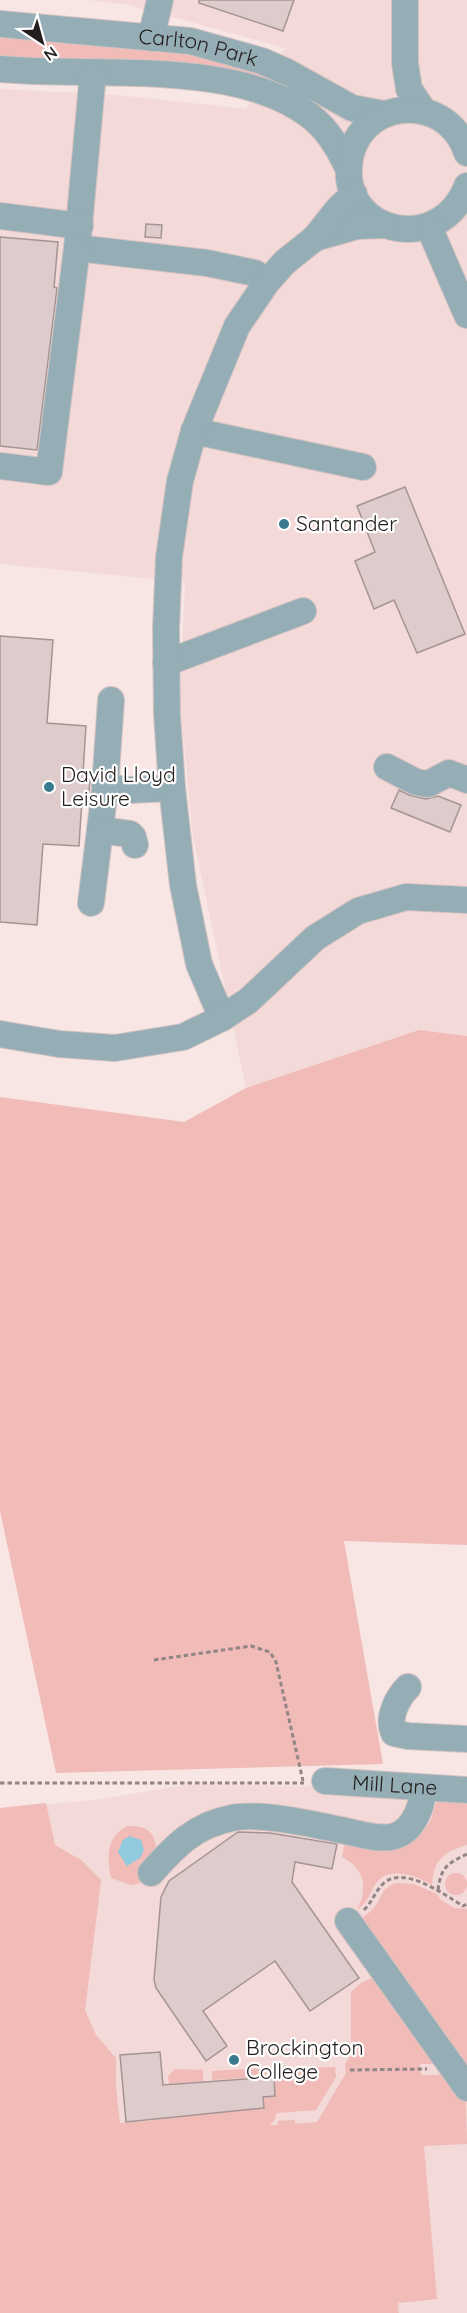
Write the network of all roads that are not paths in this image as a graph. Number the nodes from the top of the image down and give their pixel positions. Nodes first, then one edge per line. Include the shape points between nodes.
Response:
1 (160, 0) edge
2 (405, 0) edge
3 (0, 24) edge
4 (152, 38) junction
5 (0, 69) edge
6 (93, 73) junction
7 (423, 110) junction
8 (384, 114) junction
9 (467, 153) edge
10 (348, 168) junction
11 (467, 186) edge
12 (354, 194) junction
13 (0, 216) edge
14 (385, 225) junction
15 (429, 226) junction
16 (78, 237) junction
17 (315, 238) junction
18 (267, 282) junction
19 (467, 315) edge
20 (194, 431) junction
21 (0, 466) edge
22 (363, 467) dead end
23 (303, 611) dead end
24 (166, 663) junction
25 (111, 700) dead end
26 (387, 767) dead end
27 (467, 780) edge
28 (105, 787) junction
29 (172, 788) junction
30 (100, 830) junction
31 (135, 845) dead end
32 (467, 900) edge
33 (91, 903) dead end
34 (222, 1018) junction
35 (0, 1034) edge
36 (408, 1687) dead end
37 (467, 1739) edge
38 (314, 1782) road end
39 (421, 1788) junction
40 (467, 1790) edge
41 (151, 1873) dead end
42 (348, 1922) road end
43 (460, 2078) edge

1 - 4 street
2 - 7 street via 409,88
3 - 4 street, Carlton Park
4 - 8 street, Carlton Park via 190,41 262,61 352,108
5 - 6 street, Carlton Park
6 - 10 street, Carlton Park via 192,77 262,92 316,120 338,146
6 - 16 street
7 - 8 street via 403,109
7 - 9 street via 454,128
8 - 10 street via 358,136
10 - 12 street, Carlton Park
11 - 15 street via 447,216
12 - 14 street via 361,207
12 - 17 street
13 - 16 street
14 - 15 street via 414,230
14 - 17 street via 357,226
15 - 19 street
16 - 18 street via 255,273
16 - 21 street via 49,472
17 - 18 street
18 - 20 street via 237,326
20 - 22 street
20 - 24 street via 180,481 169,557
23 - 24 street
24 - 29 street
25 - 28 street
26 - 27 street via 428,784 449,773
28 - 29 street
28 - 30 street
29 - 34 street via 183,885 199,964
30 - 31 street via 130,834
30 - 33 street
32 - 34 street via 406,897 358,911 315,938 248,1000
34 - 35 street via 183,1037 116,1048
36 - 37 street via 396,1702 394,1733
38 - 39 street, Mill Lane
39 - 40 street, Mill Lane
39 - 41 street via 417,1814 409,1828 394,1837 275,1818 234,1817 204,1826 178,1843
42 - 43 street

